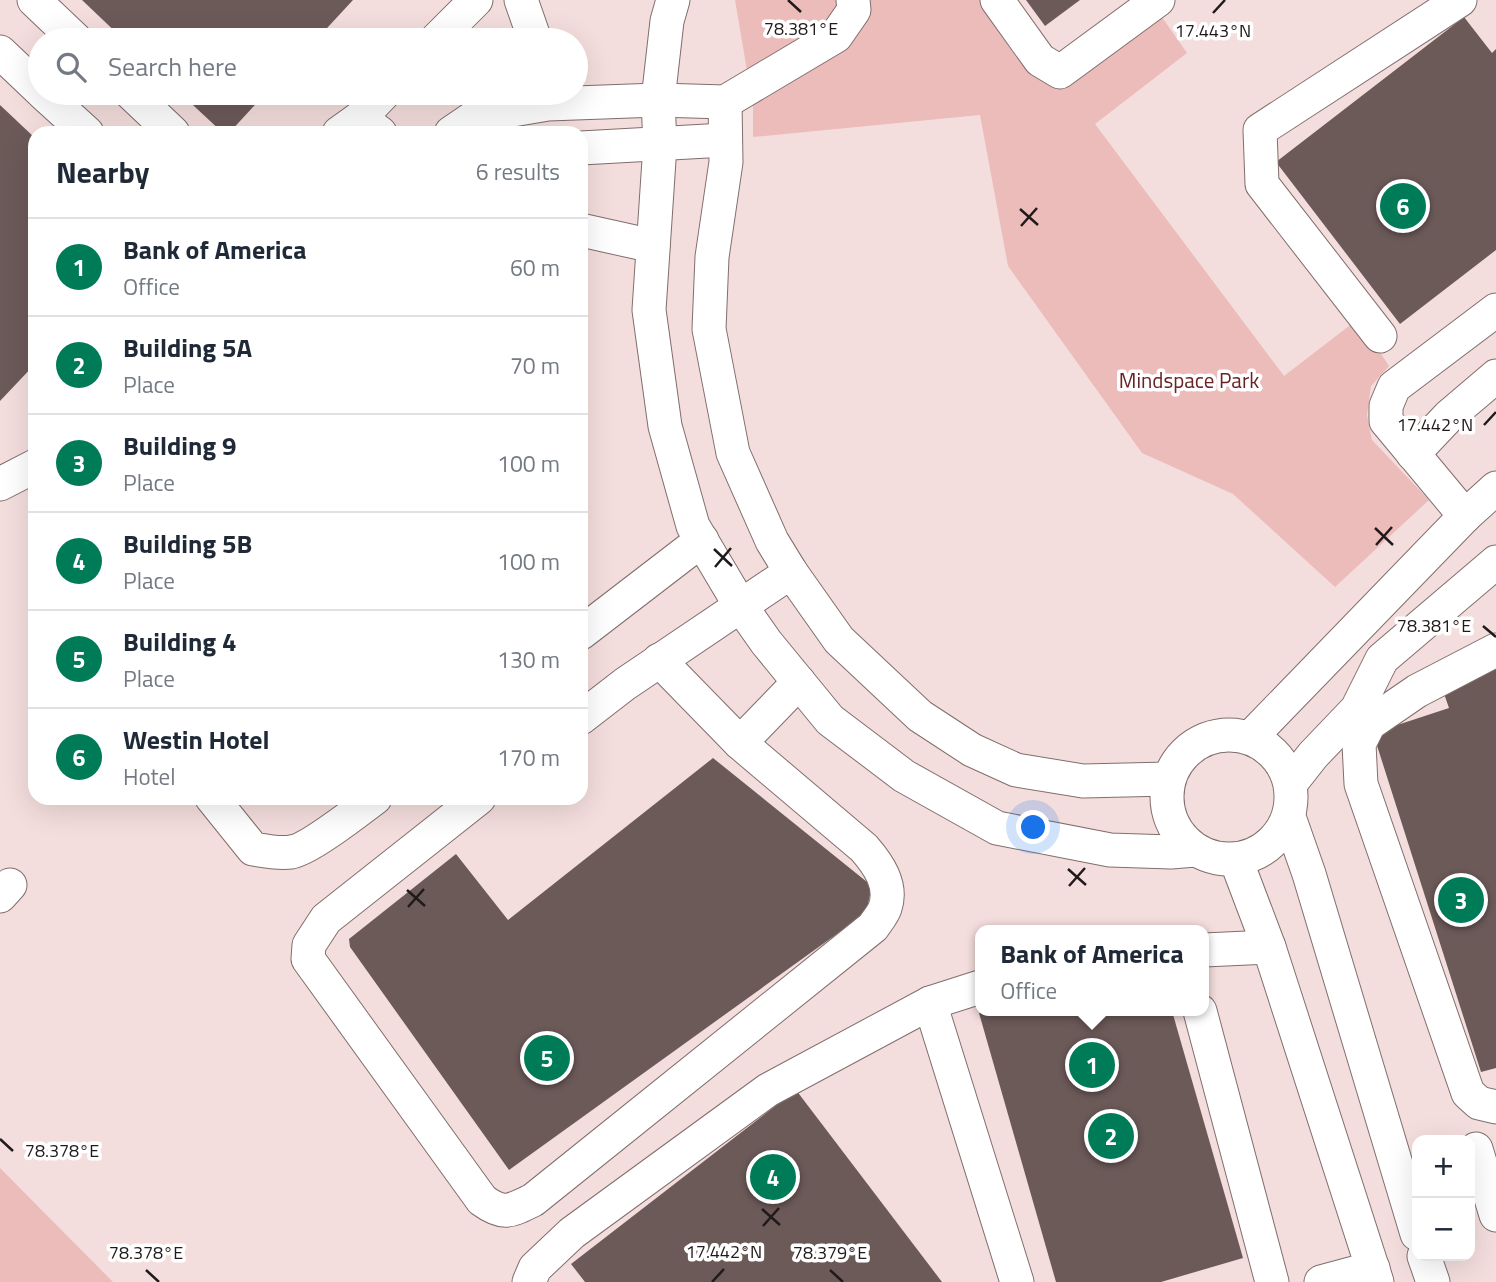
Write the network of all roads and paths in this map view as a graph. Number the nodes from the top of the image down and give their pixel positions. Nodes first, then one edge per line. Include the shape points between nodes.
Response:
1 (34, 0) edge
2 (476, 0) edge
3 (521, 0) edge
4 (673, 0) edge
5 (853, 0) edge
6 (997, 0) edge
7 (1158, 0) edge
8 (1460, 0) edge
9 (63, 28) edge
10 (448, 28) edge
11 (531, 28) edge
12 (0, 52) edge
13 (28, 78) edge
14 (588, 99) edge
15 (658, 100) junction
16 (725, 102) junction
17 (57, 105) edge
18 (144, 105) edge
19 (375, 105) edge
20 (519, 105) edge
21 (80, 126) edge
22 (166, 126) edge
23 (360, 126) edge
24 (461, 126) edge
25 (725, 140) junction
26 (660, 145) junction
27 (588, 148) edge
28 (588, 232) edge
29 (653, 246) junction
30 (1496, 310) edge
31 (1380, 335) dead end
32 (1496, 376) edge
33 (1413, 454) junction
34 (28, 470) edge
35 (0, 484) edge
36 (1496, 488) edge
37 (1465, 516) junction
38 (702, 540) junction
39 (1496, 562) edge
40 (791, 572) junction
41 (740, 606) junction
42 (588, 628) edge
43 (1496, 650) edge
44 (1382, 659) junction
45 (659, 660) junction
46 (799, 682) junction
47 (1417, 691) junction
48 (588, 713) edge
49 (1251, 737) junction
50 (740, 743) junction
51 (1168, 779) junction
52 (1291, 783) junction
53 (218, 805) edge
54 (366, 805) edge
55 (470, 805) edge
56 (1289, 817) junction
57 (1195, 850) junction
58 (1236, 860) junction
59 (1269, 947) junction
60 (1209, 950) edge
61 (975, 989) edge
62 (930, 1003) junction
63 (1201, 1016) edge
64 (1496, 1111) edge
65 (1481, 1148) edge
66 (1407, 1169) edge
67 (1412, 1202) edge
68 (1496, 1215) edge
69 (1426, 1261) edge
70 (1375, 1275) edge
71 (528, 1282) edge
72 (1017, 1282) edge
73 (1272, 1282) edge
74 (1321, 1282) edge
75 (1433, 1282) edge

1 - 9 street
2 - 10 street
3 - 11 street
4 - 15 street
5 - 16 street via 854,10 836,37
6 - 7 street via 1040,60 1060,72
8 - 31 street via 1260,130 1262,184
12 - 13 street
14 - 15 street
15 - 16 street
15 - 26 street
16 - 25 street
17 - 21 street
18 - 22 street
19 - 23 street
20 - 24 street via 476,116
25 - 26 street
25 - 40 street via 709,329 733,453
26 - 27 street
26 - 29 street
28 - 29 street
29 - 38 street via 649,310 665,426 693,526
30 - 33 street via 1394,387 1386,421
32 - 33 street
33 - 37 street
34 - 35 street
36 - 37 street
37 - 49 street
38 - 41 street
38 - 42 street
39 - 44 street
40 - 41 street
40 - 51 street via 839,640 920,716 972,750 1017,770 1083,781
41 - 45 street
41 - 46 street
43 - 47 street
44 - 47 street
44 - 52 street via 1357,709
45 - 48 street
45 - 50 street
46 - 50 street
46 - 57 street via 830,720 904,776 997,828 1110,850
47 - 64 street via 1369,724 1359,744 1361,784 1468,1093
49 - 51 street via 1226,733 1201,740 1181,756
49 - 52 street via 1277,755
50 - 55 street via 880,866 886,908 873,927 852,944 533,1200 510,1211 496,1210 482,1200 308,959 309,944 326,919
51 - 57 street via 1166,806 1175,831
52 - 56 street
53 - 54 street via 253,849 276,853 294,852
56 - 58 street via 1269,846
56 - 66 street
57 - 58 street via 1214,859
58 - 59 street
59 - 60 street
59 - 70 street
61 - 62 street
62 - 71 street via 768,1090 572,1233 535,1268
62 - 72 street
63 - 73 street
65 - 68 street
66 - 67 street
69 - 75 street
70 - 74 street

